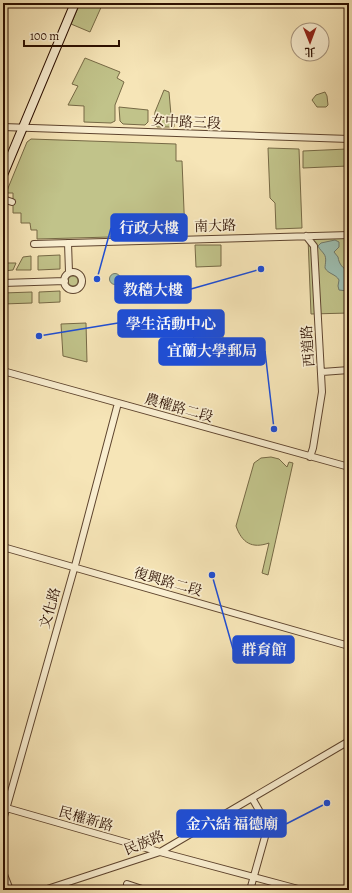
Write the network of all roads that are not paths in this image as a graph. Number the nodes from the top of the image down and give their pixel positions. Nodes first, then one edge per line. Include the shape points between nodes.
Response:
1 (75, 3) edge
2 (3, 128) edge
3 (22, 128) junction
4 (349, 139) edge
5 (3, 174) edge
6 (3, 199) edge
7 (12, 202) dead end
8 (349, 234) edge
9 (306, 236) junction
10 (68, 243) junction
11 (34, 244) dead end
12 (69, 272) junction
13 (65, 281) junction
14 (3, 283) edge
15 (349, 370) edge
16 (3, 371) edge
17 (322, 372) junction
18 (118, 403) junction
19 (310, 457) junction
20 (349, 467) edge
21 (3, 547) edge
22 (74, 568) junction
23 (349, 646) edge
24 (349, 741) edge
25 (252, 798) junction
26 (5, 808) edge
27 (3, 820) edge
28 (160, 852) junction
29 (3, 872) edge
30 (254, 877) junction
31 (127, 884) dead end
32 (10, 890) edge
33 (44, 890) edge
34 (145, 890) edge
35 (250, 890) edge
36 (302, 890) edge

1 - 3 street
2 - 3 street, 女中路三段
3 - 4 street, 女中路三段
3 - 5 street
6 - 7 street
8 - 9 street, 南大路
9 - 10 street, 南大路
9 - 17 street, 西道路 via 314,246
10 - 11 street, 南大路
10 - 12 street
12 - 13 street
12 - 13 street via 80,274 82,285 78,290 70,290
13 - 14 street
15 - 17 street
16 - 18 street, 農權路二段
17 - 19 street, 西道路 via 322,392
18 - 19 street, 農權路二段
18 - 22 street, 文化路
19 - 20 street, 農權路二段
21 - 22 street, 復興路二段
22 - 23 street, 復興路二段
22 - 26 street, 文化路
24 - 25 street, 民族路
25 - 28 street, 民族路
25 - 30 street via 268,826
26 - 27 street, 文化路
26 - 28 street, 民權新路
28 - 30 street, 民權新路
28 - 33 street, 民族路
29 - 32 street
30 - 35 street
30 - 36 street, 民權新路
31 - 34 street

